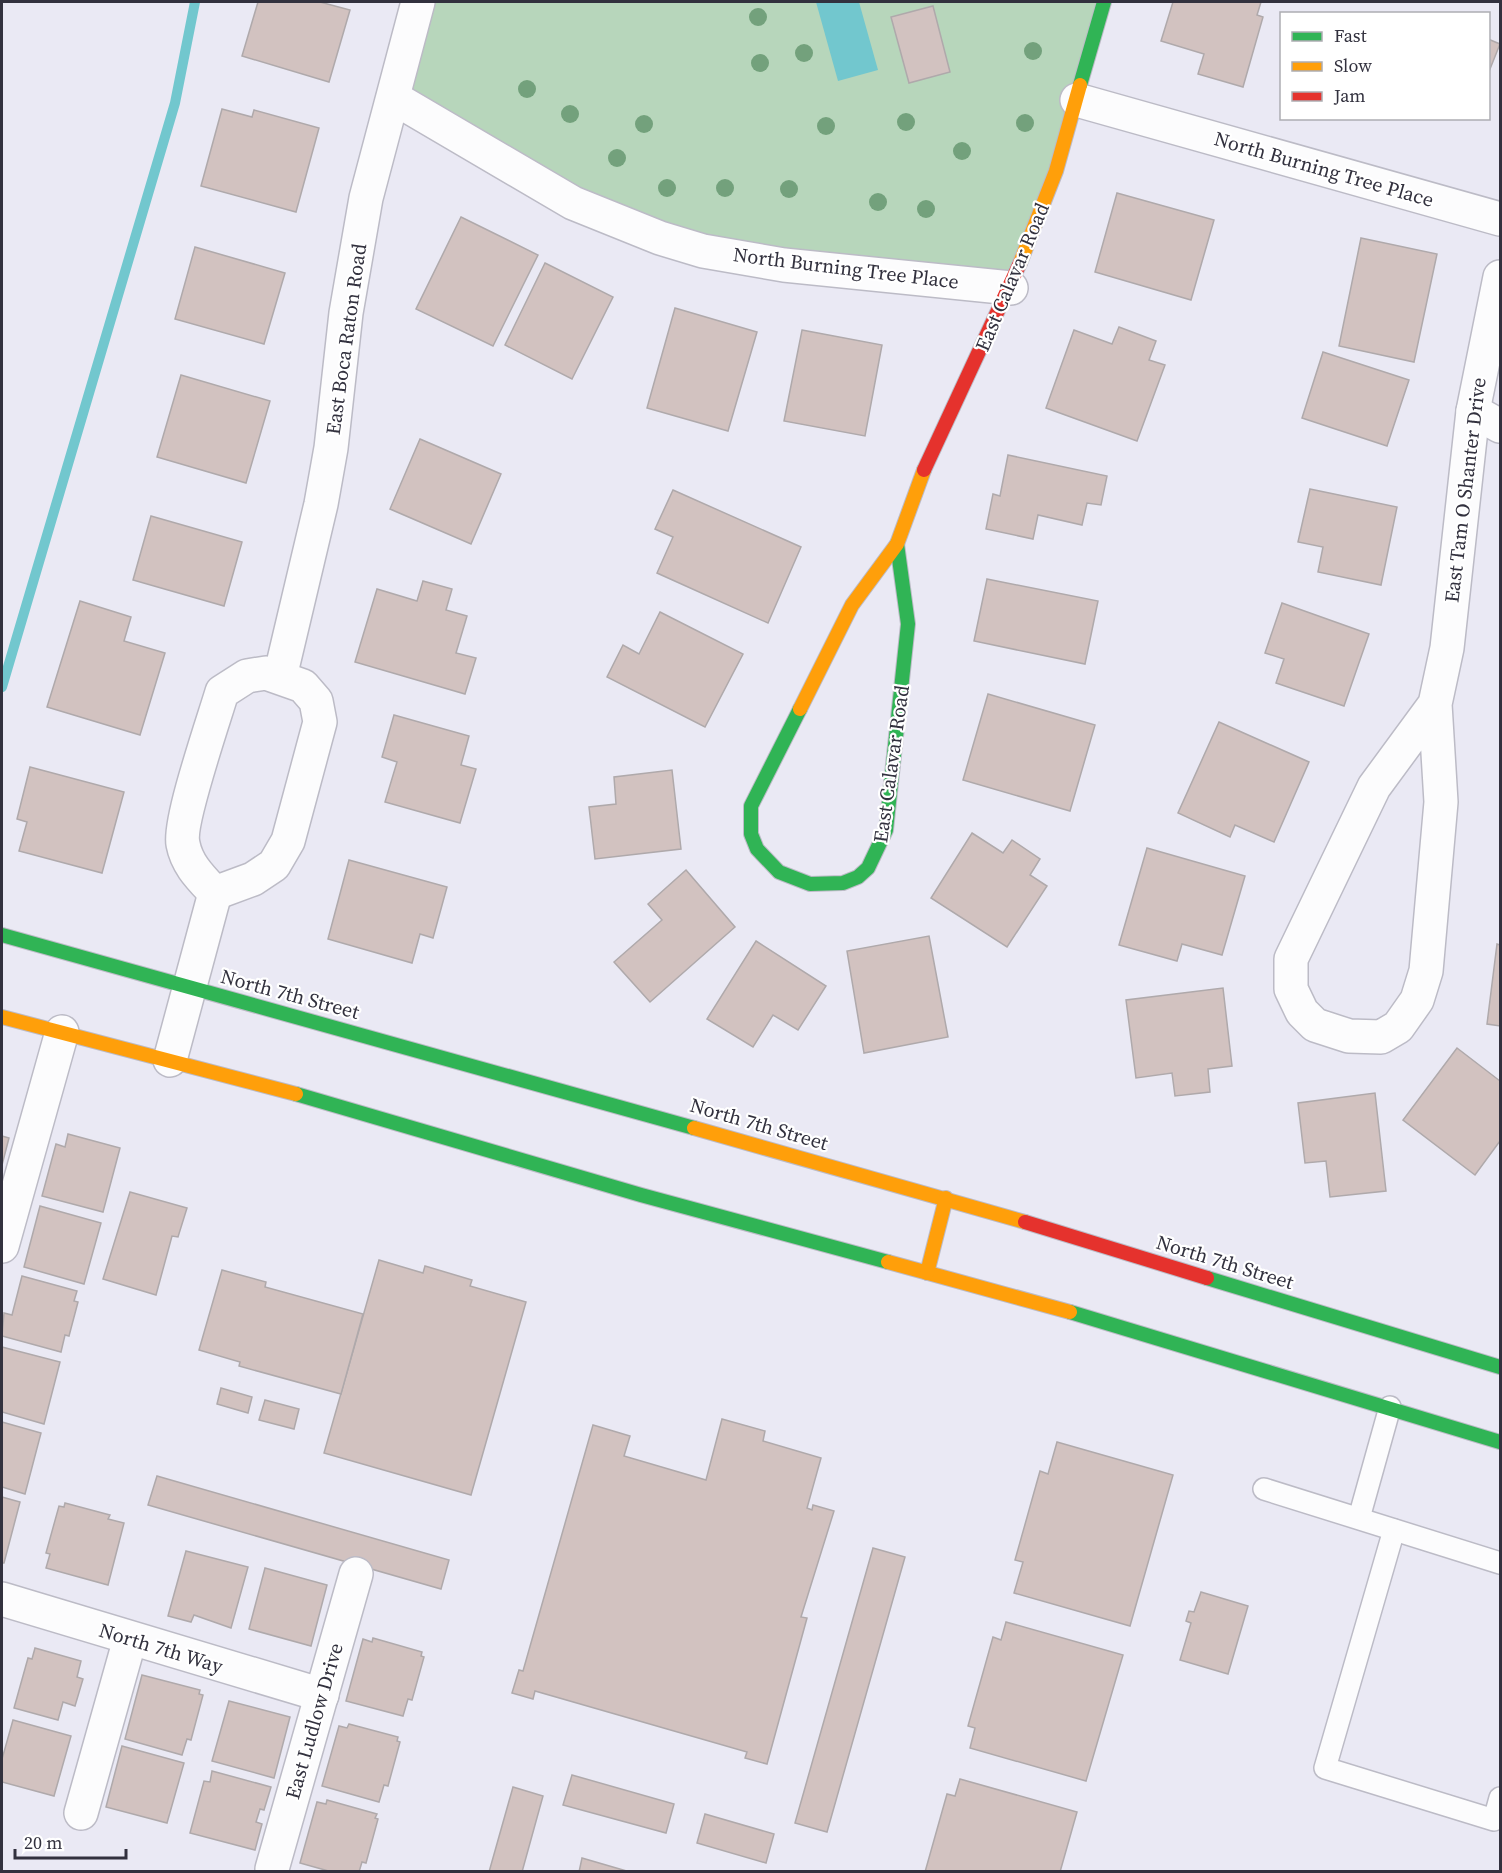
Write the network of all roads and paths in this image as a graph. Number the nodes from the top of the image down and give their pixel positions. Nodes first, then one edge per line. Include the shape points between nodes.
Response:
1 (418, 2) edge
2 (1104, 2) edge
3 (394, 98) junction
4 (1077, 100) junction
5 (1500, 219) edge
6 (1500, 278) edge
7 (1011, 288) junction
8 (1487, 419) edge
9 (897, 544) junction
10 (280, 677) junction
11 (1435, 704) junction
12 (216, 893) junction
13 (2, 935) edge
14 (191, 986) junction
15 (2, 1017) edge
16 (62, 1032) junction
17 (170, 1060) junction
18 (946, 1198) junction
19 (2, 1246) edge
20 (927, 1273) junction
21 (1500, 1367) edge
22 (1390, 1407) junction
23 (1500, 1442) edge
24 (1264, 1489) dead end
25 (1359, 1518) junction
26 (1394, 1530) junction
27 (1500, 1563) edge
28 (356, 1574) dead end
29 (2, 1599) edge
30 (130, 1638) junction
31 (322, 1695) junction
32 (1500, 1798) edge
33 (81, 1813) dead end
34 (272, 1869) dead end

1 - 3 street, East Boca Raton Road
2 - 4 main road, East Calavar Road
3 - 7 street, North Burning Tree Place via 573,203 660,238 703,251 784,265
3 - 10 street, East Boca Raton Road via 366,198 346,313 321,504
4 - 5 street, North Burning Tree Place
4 - 7 main road, East Calavar Road via 1056,171
6 - 8 street, East Tam O Shanter Drive
7 - 9 main road, East Calavar Road via 923,472
8 - 11 street, East Tam O Shanter Drive
9 - 9 main road, East Calavar Road via 852,605 752,806 751,833 762,857 778,873 802,883 829,885 858,877 877,856 886,830 908,624
10 - 12 street via 303,686 315,701 320,723 288,841 274,865 253,879
10 - 12 street via 266,673 247,676 222,692 182,841 188,861
11 - 11 street, East Tam O Shanter Drive via 1374,787 1291,959 1291,989 1302,1012 1315,1026 1349,1036 1381,1037 1398,1027 1417,1000 1431,935 1441,802
12 - 14 street
13 - 14 main road, North 7th Street
14 - 17 street
14 - 18 main road, North 7th Street
15 - 16 main road
16 - 17 main road
16 - 19 street
17 - 20 main road
18 - 20 main road
18 - 21 main road, North 7th Street
20 - 22 main road via 1146,1333
22 - 23 main road
22 - 25 lane
24 - 25 lane
25 - 26 lane
26 - 27 lane
26 - 32 lane via 1325,1768 1494,1820
28 - 31 street, East Ludlow Drive
29 - 30 street, North 7th Way
30 - 31 street, North 7th Way
30 - 33 street
31 - 34 street, East Ludlow Drive

